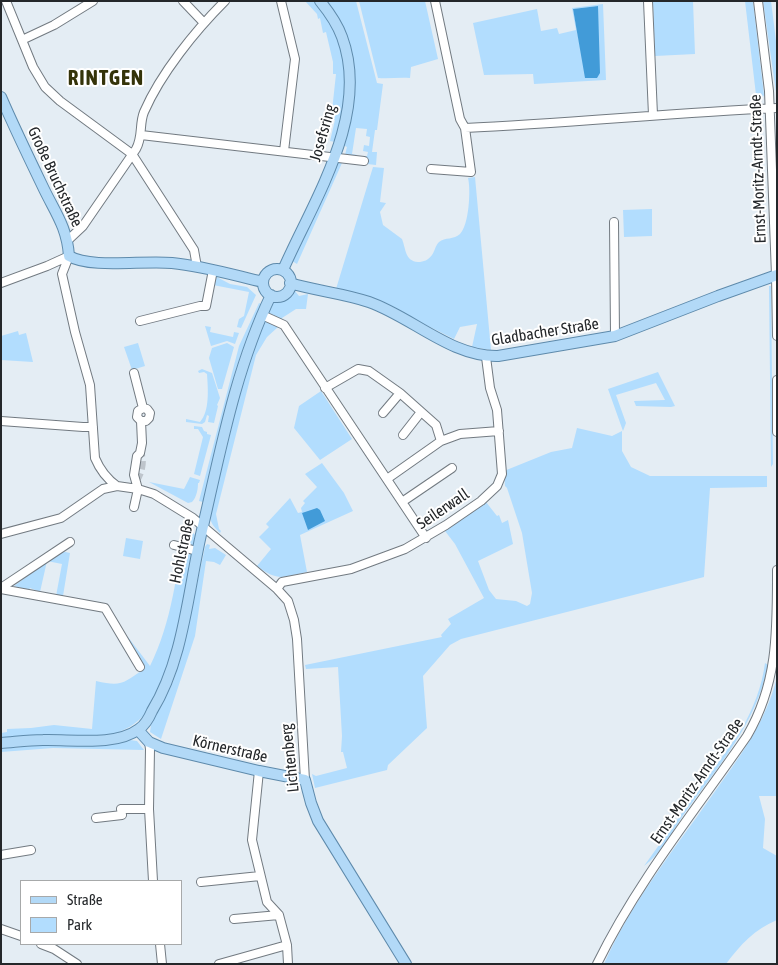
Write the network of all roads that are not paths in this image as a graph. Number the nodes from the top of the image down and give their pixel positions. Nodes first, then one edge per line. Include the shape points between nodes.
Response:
1 (93, 1) edge
2 (183, 1) edge
3 (226, 1) edge
4 (281, 1) edge
5 (320, 1) edge
6 (435, 1) edge
7 (648, 1) edge
8 (758, 1) edge
9 (5, 3) edge
10 (204, 23) junction
11 (22, 40) junction
12 (1, 97) edge
13 (4, 109) edge
14 (773, 109) edge
15 (653, 115) junction
16 (465, 128) junction
17 (141, 135) junction
18 (284, 151) junction
19 (132, 154) junction
20 (334, 157) junction
21 (364, 161) dead end
22 (431, 169) dead end
23 (614, 222) dead end
24 (67, 241) junction
25 (69, 256) junction
26 (197, 267) junction
27 (213, 270) junction
28 (283, 270) junction
29 (776, 275) edge
30 (263, 282) junction
31 (1, 283) edge
32 (290, 283) junction
33 (271, 295) junction
34 (262, 315) junction
35 (140, 321) dead end
36 (616, 336) junction
37 (777, 336) edge
38 (486, 357) junction
39 (134, 373) dead end
40 (777, 380) edge
41 (325, 388) junction
42 (400, 393) junction
43 (421, 412) junction
44 (383, 413) dead end
45 (1, 421) edge
46 (93, 427) junction
47 (499, 431) junction
48 (777, 432) edge
49 (404, 435) dead end
50 (441, 441) junction
51 (452, 468) dead end
52 (387, 479) junction
53 (117, 486) junction
54 (138, 489) junction
55 (402, 502) junction
56 (134, 507) dead end
57 (203, 526) junction
58 (1, 534) edge
59 (426, 538) junction
60 (70, 542) dead end
61 (174, 545) dead end
62 (197, 551) junction
63 (777, 570) edge
64 (1, 589) edge
65 (277, 589) junction
66 (140, 667) dead end
67 (138, 730) junction
68 (149, 742) junction
69 (1, 743) edge
70 (260, 771) junction
71 (305, 780) junction
72 (149, 809) junction
73 (96, 818) dead end
74 (32, 850) dead end
75 (1, 855) edge
76 (260, 876) junction
77 (153, 880) edge
78 (201, 882) dead end
79 (279, 915) junction
80 (234, 919) dead end
81 (1, 929) edge
82 (20, 936) edge
83 (44, 945) edge
84 (160, 945) edge
85 (287, 945) junction
86 (77, 964) edge
87 (162, 964) edge
88 (219, 964) edge
89 (288, 964) edge
90 (406, 964) edge
91 (597, 964) edge

1 - 11 street
2 - 10 street
3 - 10 street
4 - 18 street via 295,59
5 - 20 main road, Josefsring via 338,27 348,64 347,111
6 - 16 street via 460,119
7 - 15 street
8 - 14 street, Ernst-Moritz-Arndt-Straße
9 - 11 street
10 - 17 street via 172,66 143,114
11 - 19 street via 45,87
12 - 13 main road, Große Bruchstraße
13 - 24 main road, Große Bruchstraße via 62,223
14 - 15 street
14 - 29 street, Ernst-Moritz-Arndt-Straße
15 - 16 street
16 - 22 street via 471,172
17 - 18 street
17 - 19 street via 140,143
18 - 20 street
19 - 24 street via 83,226
19 - 26 street via 194,250
20 - 21 street
20 - 28 main road, Josefsring
23 - 36 street
24 - 25 main road, Große Bruchstraße
25 - 26 main road via 84,262 169,262
25 - 31 street
25 - 46 street via 62,274 90,385
26 - 27 main road
27 - 30 main road
27 - 35 street via 206,306
28 - 30 main road via 269,271
28 - 32 main road
29 - 36 main road, Gladbacher Straße
29 - 37 street, Ernst-Moritz-Arndt-Straße
30 - 33 main road
32 - 33 main road via 284,294
32 - 38 main road, Gladbacher Straße via 370,302 456,347
33 - 34 main road, Hohlstraße
34 - 41 street via 284,325
34 - 57 main road, Hohlstraße via 240,377
36 - 38 main road, Gladbacher Straße
38 - 47 street, Seilerwall
39 - 54 street via 143,408 137,417 141,421 142,444 134,475
40 - 48 street
41 - 42 street via 358,369 369,371
41 - 52 street
42 - 43 street
42 - 44 street
43 - 49 street
43 - 50 street via 436,425
45 - 46 street
46 - 53 street via 95,458 99,468
47 - 50 street via 460,434
47 - 59 street, Seilerwall via 502,474 497,486 481,501
50 - 52 street
51 - 55 street
52 - 55 street
53 - 54 street, Lichtenberg
53 - 58 street via 103,490 60,518
54 - 56 street
54 - 57 street, Lichtenberg via 154,494
55 - 59 street
57 - 62 main road, Hohlstraße
57 - 65 street, Lichtenberg
59 - 65 street, Seilerwall via 351,569 282,582
60 - 64 street
61 - 62 street
62 - 67 main road, Hohlstraße via 168,679 146,723
63 - 91 street, Ernst-Moritz-Arndt-Straße via 774,659 759,714 747,736 636,892
64 - 66 street via 105,608
65 - 71 street, Lichtenberg via 288,601 296,629
67 - 68 main road
67 - 69 main road via 110,740
68 - 70 main road, Körnerstraße
68 - 72 street
70 - 71 main road, Körnerstraße
70 - 76 street via 252,840
71 - 90 main road, Lichtenberg via 318,821
72 - 73 street via 121,809 122,815
72 - 77 street
74 - 75 street
76 - 78 street
76 - 79 street via 267,902
79 - 80 street
79 - 85 street
81 - 82 street
83 - 86 street
84 - 87 street
85 - 88 street
85 - 89 street

